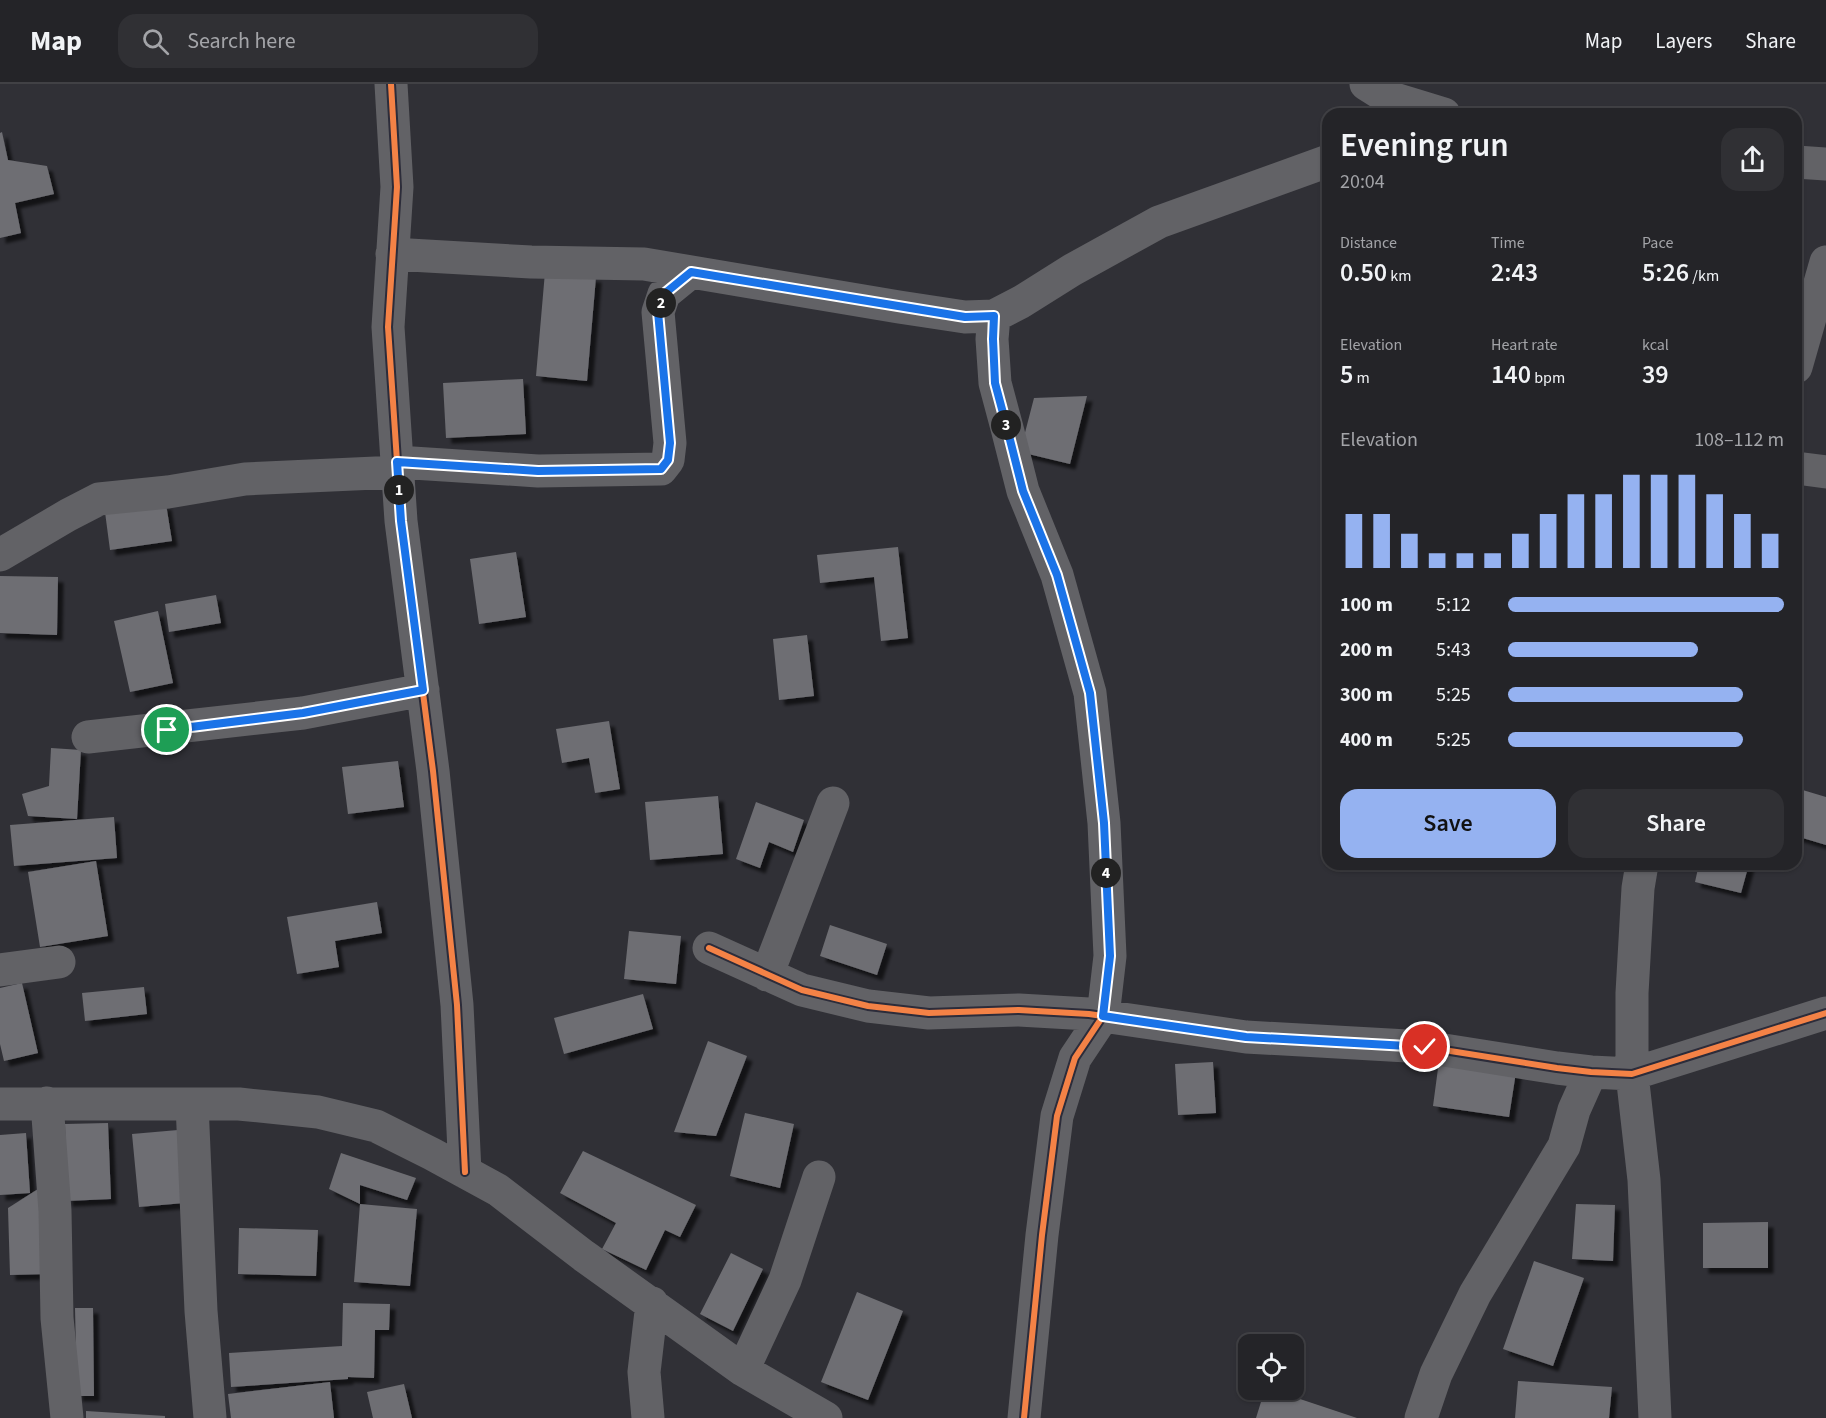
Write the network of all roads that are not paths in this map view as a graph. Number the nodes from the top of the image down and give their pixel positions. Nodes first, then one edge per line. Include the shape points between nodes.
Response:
1 (391, 84) edge
2 (1366, 84) edge
3 (1424, 108) edge
4 (1802, 162) edge
5 (1322, 163) edge
6 (1826, 164) edge
7 (392, 254) junction
8 (1825, 268) edge
9 (691, 272) junction
10 (994, 316) junction
11 (1802, 347) edge
12 (397, 467) junction
13 (1802, 469) edge
14 (1826, 472) edge
15 (0, 555) edge
16 (423, 690) junction
17 (88, 737) dead end
18 (833, 803) dead end
19 (1641, 870) edge
20 (709, 948) dead end
21 (59, 962) dead end
22 (0, 970) edge
23 (767, 975) junction
24 (1826, 1013) edge
25 (1103, 1016) junction
26 (1591, 1072) junction
27 (1632, 1074) junction
28 (47, 1103) junction
29 (0, 1104) edge
30 (192, 1104) junction
31 (465, 1172) junction
32 (819, 1177) dead end
33 (652, 1303) junction
34 (743, 1370) junction
35 (67, 1418) edge
36 (210, 1418) edge
37 (648, 1418) edge
38 (826, 1418) edge
39 (1024, 1418) edge
40 (1421, 1418) edge
41 (1655, 1418) edge

1 - 7 street via 397,187
2 - 3 street via 1385,96
4 - 6 street
5 - 10 street via 1159,222
7 - 9 street via 644,264
7 - 12 street via 388,327
8 - 11 street
9 - 10 street via 965,317
9 - 12 street via 664,294 658,312 670,443 668,460 661,469
10 - 25 street via 995,383 1023,491 1057,575 1090,693 1104,823 1109,923 1110,956
12 - 15 street via 245,479 99,499
12 - 16 street
13 - 14 street
16 - 17 street via 303,713
16 - 31 street via 457,1005
18 - 23 street
19 - 27 street via 1632,993
20 - 23 street
21 - 22 street
23 - 25 street via 802,990 868,1006 929,1013 1019,1010
24 - 27 street
25 - 26 street via 1246,1037 1425,1047
25 - 39 street via 1075,1058 1057,1116
26 - 27 street
26 - 40 street via 1564,1146 1475,1294 1436,1374
27 - 41 street via 1644,1180
28 - 29 street
28 - 30 street
28 - 35 street via 55,1210 57,1318
30 - 31 street via 239,1104 318,1112 352,1120 376,1126
30 - 36 street
31 - 33 street via 498,1190
32 - 34 street via 785,1280
33 - 34 street
33 - 37 street via 644,1372
34 - 38 street

